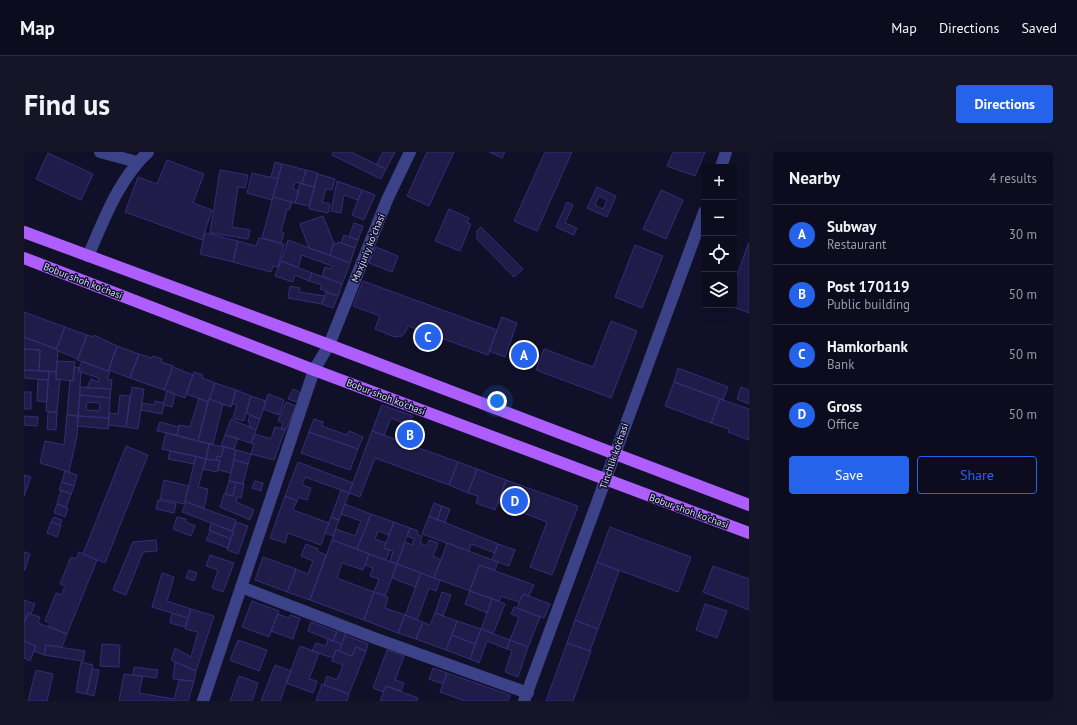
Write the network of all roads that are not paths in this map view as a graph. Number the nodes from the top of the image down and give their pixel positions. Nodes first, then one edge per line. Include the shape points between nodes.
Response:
1 (100, 152) edge
2 (148, 152) edge
3 (410, 152) edge
4 (726, 152) edge
5 (137, 162) junction
6 (722, 164) edge
7 (701, 220) edge
8 (24, 232) edge
9 (88, 256) junction
10 (24, 258) edge
11 (329, 345) junction
12 (314, 370) junction
13 (614, 453) junction
14 (606, 480) junction
15 (749, 505) edge
16 (749, 533) edge
17 (241, 587) junction
18 (526, 697) edge
19 (203, 701) edge

1 - 5 street
2 - 5 street
3 - 11 street, Maxjuriy koʻchasi via 387,200
4 - 6 street
5 - 9 street via 116,195
7 - 13 street, Tinchlik ko'chasi
8 - 9 main road
9 - 11 main road
10 - 12 main road, Bobur shoh ko'chasi
11 - 12 street, Maxjuriy koʻchasi
11 - 13 main road
12 - 14 main road, Bobur shoh ko'chasi
12 - 17 street, Maxjuriy koʻchasi
13 - 14 street, Tinchlik ko'chasi
13 - 15 main road
14 - 16 main road, Bobur shoh ko'chasi
14 - 18 street, Tinchlik ko'chasi
17 - 18 street
17 - 19 street, Maxjuriy koʻchasi

